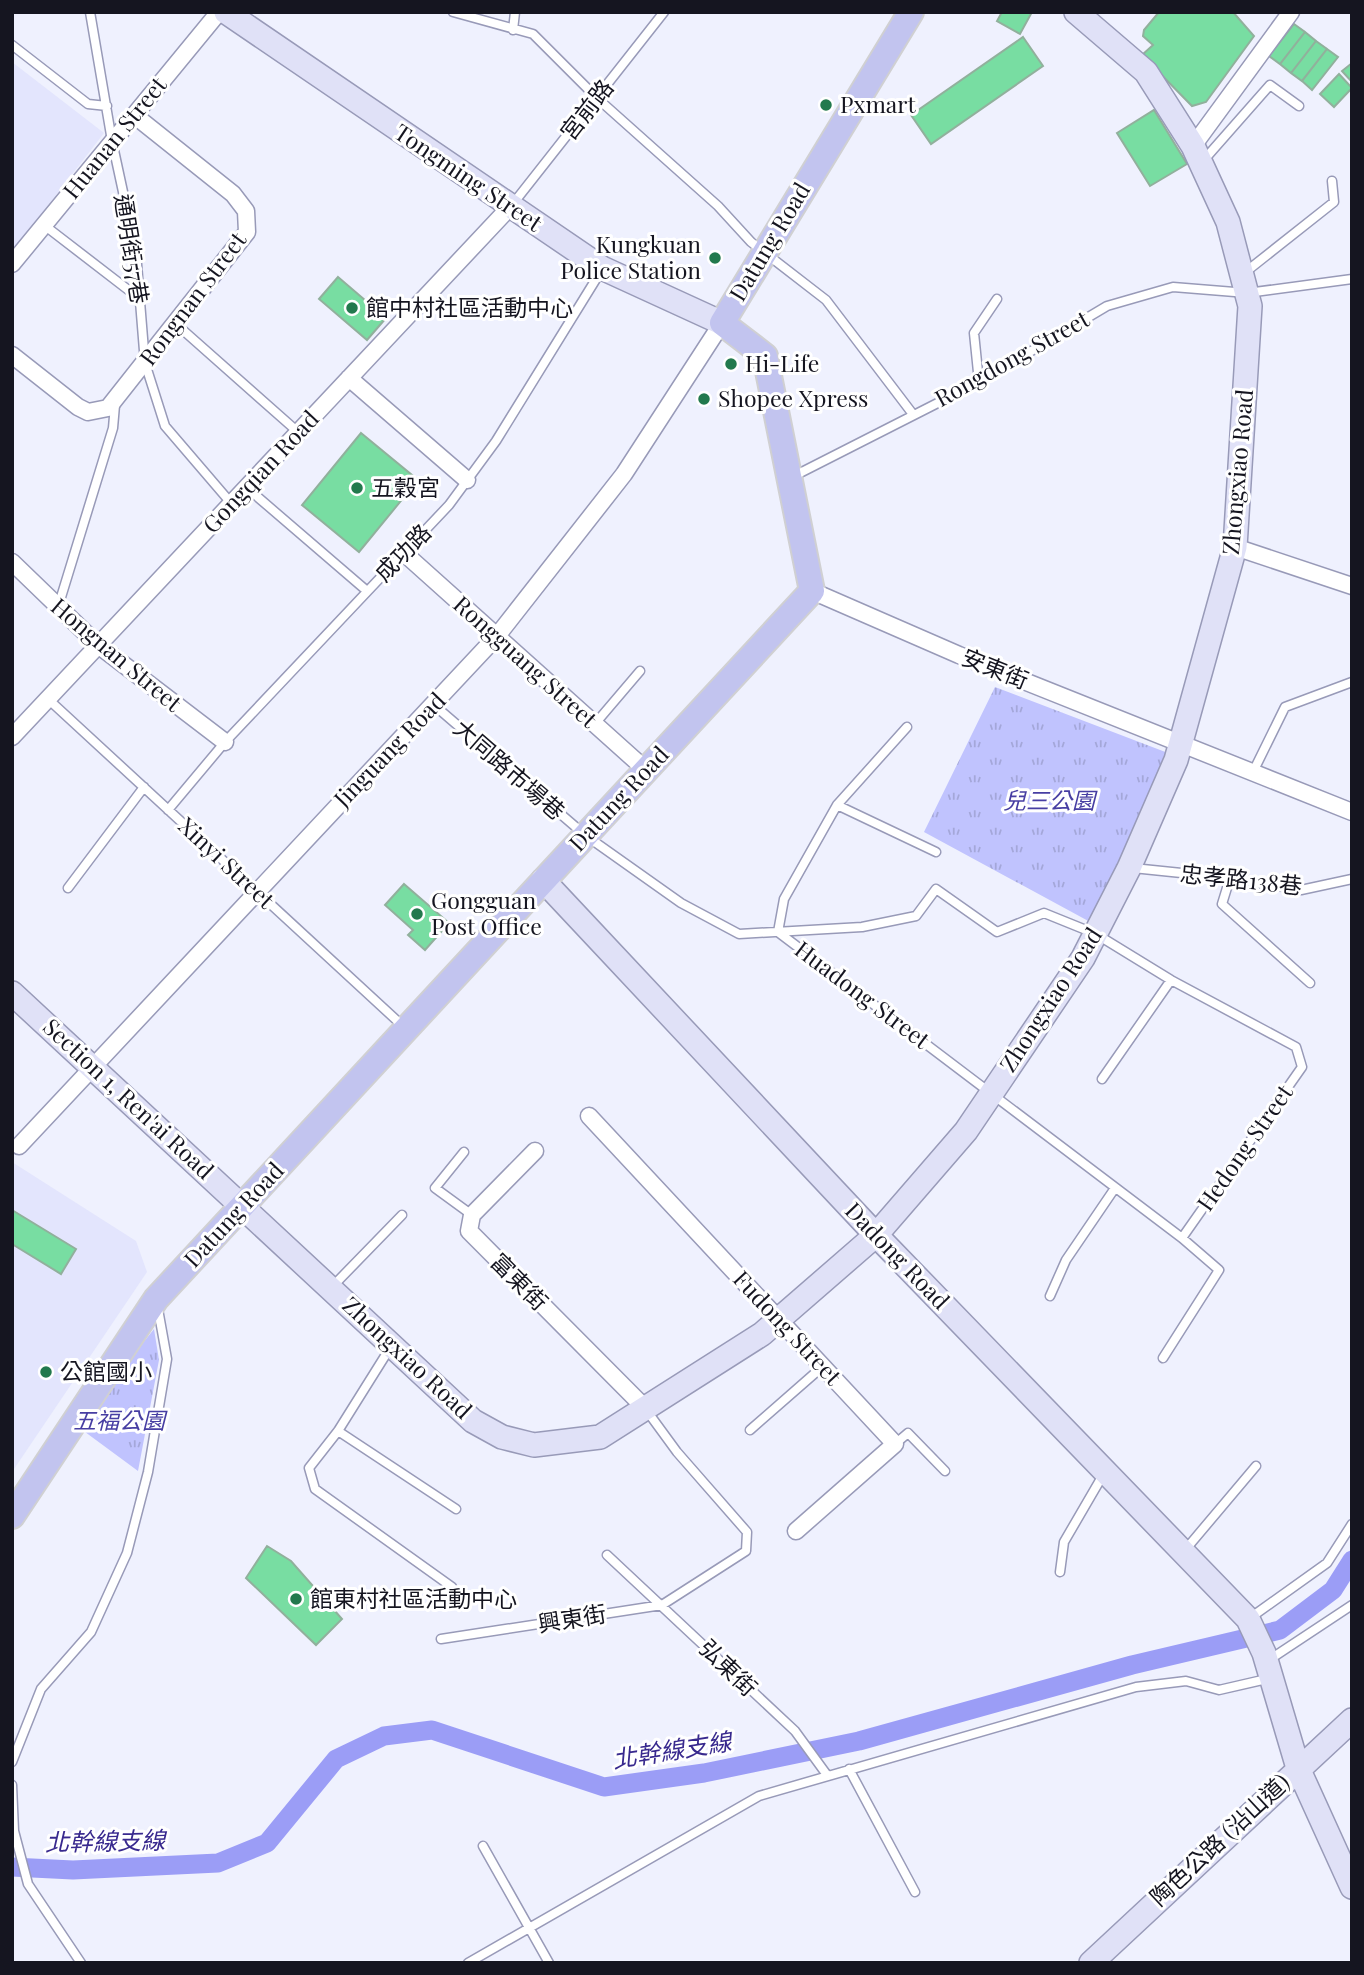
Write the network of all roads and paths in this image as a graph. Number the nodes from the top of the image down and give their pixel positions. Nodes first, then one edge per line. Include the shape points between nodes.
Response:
1 (90, 12) edge
2 (219, 12) edge
3 (226, 12) edge
4 (453, 12) edge
5 (515, 12) edge
6 (664, 12) edge
7 (911, 12) edge
8 (1076, 12) edge
9 (1291, 12) edge
10 (513, 30) junction
11 (12, 45) edge
12 (597, 98) junction
13 (107, 106) junction
14 (1299, 106) dead end
15 (134, 115) junction
16 (112, 141) junction
17 (1197, 155) junction
18 (1332, 181) dead end
19 (510, 207) junction
20 (44, 225) junction
21 (764, 250) junction
22 (12, 264) edge
23 (602, 268) junction
24 (1352, 279) edge
25 (1244, 284) junction
26 (140, 299) junction
27 (997, 299) dead end
28 (722, 323) junction
29 (176, 324) junction
30 (12, 355) edge
31 (145, 363) junction
32 (349, 378) junction
33 (979, 382) junction
34 (115, 401) junction
35 (912, 414) junction
36 (298, 432) junction
37 (791, 477) junction
38 (467, 480) junction
39 (246, 488) junction
40 (232, 503) junction
41 (1236, 547) junction
42 (404, 553) junction
43 (12, 562) edge
44 (1352, 586) edge
45 (367, 591) junction
46 (811, 591) junction
47 (58, 607) junction
48 (497, 636) junction
49 (98, 645) junction
50 (640, 671) dead end
51 (1352, 682) edge
52 (48, 699) junction
53 (434, 705) junction
54 (594, 725) junction
55 (907, 727) dead end
56 (12, 736) edge
57 (225, 743) junction
58 (1181, 744) junction
59 (646, 770) junction
60 (1253, 772) junction
61 (144, 787) junction
62 (837, 805) junction
63 (168, 810) junction
64 (1352, 813) edge
65 (585, 835) junction
66 (936, 852) dead end
67 (1129, 868) junction
68 (1230, 878) junction
69 (1352, 879) edge
70 (543, 880) junction
71 (68, 888) dead end
72 (256, 891) junction
73 (778, 932) junction
74 (1096, 934) junction
75 (1171, 980) junction
76 (1310, 983) dead end
77 (12, 992) edge
78 (405, 1028) junction
79 (93, 1066) junction
80 (1102, 1079) dead end
81 (992, 1091) junction
82 (589, 1116) dead end
83 (19, 1146) dead end
84 (535, 1151) dead end
85 (464, 1152) dead end
86 (1115, 1188) junction
87 (244, 1205) junction
88 (401, 1215) dead end
89 (472, 1215) junction
90 (876, 1235) junction
91 (1182, 1238) junction
92 (332, 1287) junction
93 (1050, 1296) dead end
94 (156, 1299) junction
95 (778, 1319) junction
96 (392, 1345) junction
97 (1163, 1358) dead end
98 (822, 1367) junction
99 (645, 1408) junction
100 (750, 1430) dead end
101 (338, 1431) junction
102 (895, 1444) junction
103 (1256, 1466) dead end
104 (945, 1471) dead end
105 (1104, 1472) junction
106 (456, 1509) dead end
107 (12, 1516) edge
108 (1352, 1524) edge
109 (796, 1531) dead end
110 (1184, 1552) junction
111 (607, 1555) dead end
112 (1060, 1572) dead end
113 (452, 1587) dead end
114 (662, 1605) junction
115 (1352, 1605) edge
116 (1251, 1624) junction
117 (441, 1639) dead end
118 (1268, 1670) junction
119 (1352, 1720) edge
120 (12, 1762) edge
121 (1298, 1768) junction
122 (849, 1769) junction
123 (827, 1775) junction
124 (12, 1785) edge
125 (483, 1846) dead end
126 (1352, 1887) edge
127 (915, 1892) dead end
128 (531, 1929) junction
129 (81, 1963) edge
130 (468, 1963) edge
131 (549, 1963) edge
132 (1091, 1963) edge

1 - 13 lane, 通明街57巷
2 - 15 street, Huanan Street
3 - 19 street, Tongming Street
4 - 10 lane
5 - 10 lane
6 - 12 lane, 宮前路
7 - 21 main road, Datung Road
8 - 17 street, Zhongxiao Road via 1146,72
9 - 17 street
10 - 12 lane via 533,34
11 - 13 lane via 88,104
12 - 19 lane, 宮前路
12 - 21 lane
13 - 16 lane, 通明街57巷
14 - 17 lane via 1270,85
15 - 16 street, Huanan Street
15 - 29 street, Rongnan Street via 233,194 249,222 242,242
16 - 20 street, Huanan Street
16 - 26 lane, 通明街57巷 via 136,252
17 - 25 street, Zhongxiao Road via 1228,222
18 - 25 lane via 1334,202
19 - 23 street, Tongming Street
19 - 32 street, Gongqian Road
20 - 22 street, Huanan Street
20 - 26 lane
21 - 28 main road, Datung Road
21 - 35 lane via 826,300
23 - 28 street, Tongming Street
23 - 38 lane, 成功路 via 496,441
24 - 25 lane, Rongdong Street
25 - 33 lane, Rongdong Street via 1173,286 1107,306
25 - 41 street, Zhongxiao Road via 1250,320
26 - 31 lane, 通明街57巷
27 - 33 lane via 974,333
28 - 37 main road, Datung Road via 765,356
28 - 48 street, Jinguang Road via 624,474
29 - 31 street, Rongnan Street
29 - 36 lane
30 - 34 street via 88,412 98,412
31 - 34 street, Rongnan Street
31 - 40 lane, 通明街57巷 via 165,426
32 - 36 street, Gongqian Road
32 - 38 street
33 - 35 lane, Rongdong Street
34 - 47 lane via 113,428
35 - 37 lane, Rongdong Street
36 - 39 street, Gongqian Road
37 - 46 main road, Datung Road
38 - 42 lane, 成功路
39 - 40 street, Gongqian Road
39 - 45 lane
40 - 49 street, Gongqian Road
41 - 44 street
41 - 58 street, Zhongxiao Road
42 - 45 lane, 成功路
42 - 48 street, Rongguang Street
43 - 47 street, Hongnan Street
45 - 57 lane, 成功路
46 - 58 street, 安東街
46 - 59 main road, Datung Road
47 - 49 street, Hongnan Street
48 - 53 street, Jinguang Road
48 - 54 street, Rongguang Street
49 - 52 street, Gongqian Road
49 - 57 street, Hongnan Street
50 - 54 lane
51 - 60 lane via 1285,707
52 - 56 street, Gongqian Road
52 - 61 lane, Xinyi Street
53 - 65 lane, 大同路市場巷
53 - 72 street, Jinguang Road
54 - 59 street, Rongguang Street
55 - 62 lane, Huadong Street
57 - 63 lane, 成功路
58 - 60 street, 安東街
58 - 67 street, Zhongxiao Road
59 - 65 main road, Datung Road
60 - 64 street, 安東街
61 - 63 lane, Xinyi Street
61 - 71 lane
62 - 66 lane
62 - 73 lane, Huadong Street via 784,899
63 - 72 lane, Xinyi Street
65 - 70 main road, Datung Road
65 - 73 lane, 大同路市場巷 via 681,903 739,934
67 - 68 lane, 忠孝路138巷
67 - 74 street, Zhongxiao Road
68 - 69 lane, 忠孝路138巷 via 1301,890
68 - 76 lane via 1222,904
70 - 78 main road, Datung Road
70 - 90 street, Dadong Road
72 - 78 lane, Xinyi Street
72 - 79 street, Jinguang Road
73 - 74 lane, Hedong Street via 862,927 916,916 936,889 998,932 1044,913
73 - 81 lane, Huadong Street
74 - 75 lane, Hedong Street
74 - 81 street, Zhongxiao Road
75 - 80 lane
75 - 91 lane, Hedong Street via 1296,1047 1302,1067
77 - 79 street, Section 1, Ren'ai Road
78 - 87 main road, Datung Road
79 - 83 street, Jinguang Road
79 - 87 street, Section 1, Ren'ai Road
81 - 86 lane
81 - 90 street, Zhongxiao Road via 966,1131
82 - 95 street, Fudong Street
84 - 89 street
85 - 89 lane via 435,1188
86 - 91 lane
86 - 93 lane via 1066,1260
87 - 92 street, Zhongxiao Road
87 - 94 main road, Datung Road
88 - 92 lane
89 - 99 street, 富東街 via 469,1231
90 - 95 street, Zhongxiao Road
90 - 105 street, Dadong Road
91 - 97 lane via 1219,1270
92 - 96 street, Zhongxiao Road
94 - 107 main road, Datung Road
94 - 120 lane via 167,1359 148,1472 127,1553 91,1632 41,1689
95 - 98 street, Fudong Street
95 - 99 street, Zhongxiao Road via 762,1334
96 - 99 street, Zhongxiao Road via 472,1421 502,1437 534,1445 600,1437
96 - 101 lane
98 - 100 lane
98 - 102 street, Fudong Street
99 - 114 lane via 747,1532 746,1551
101 - 106 lane
101 - 113 lane via 309,1468 315,1489
102 - 104 lane via 908,1433
102 - 109 street
103 - 110 lane
105 - 110 street, Dadong Road
105 - 112 lane via 1064,1542
108 - 116 lane via 1327,1563
110 - 116 street, Dadong Road
111 - 114 lane, 弘東街
114 - 117 lane, 興東街
114 - 123 lane, 弘東街 via 795,1731
115 - 118 lane
116 - 118 street
118 - 121 street
118 - 122 lane via 1219,1690 1186,1681 1136,1687
119 - 121 street, 陶色公路 (沿山道)
121 - 126 street
121 - 132 street, 陶色公路 (沿山道)
122 - 123 lane
122 - 127 lane
123 - 128 lane via 759,1796
124 - 129 lane via 27,1884
125 - 128 lane
128 - 130 lane
128 - 131 lane

